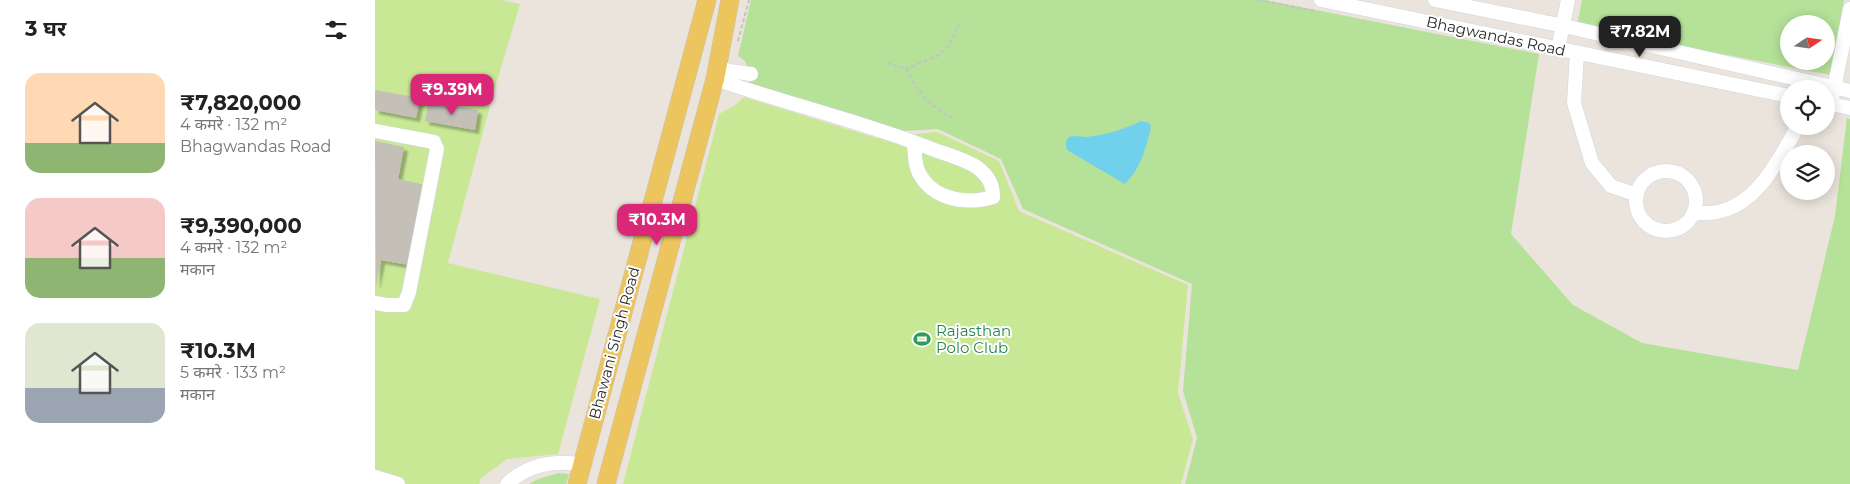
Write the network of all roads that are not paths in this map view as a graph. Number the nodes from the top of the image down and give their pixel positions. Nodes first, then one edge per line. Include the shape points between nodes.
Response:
1 (707, 0) edge
2 (730, 0) edge
3 (1321, 0) edge
4 (1435, 0) edge
5 (1568, 0) edge
6 (1850, 11) edge
7 (1564, 26) junction
8 (1558, 49) junction
9 (1577, 53) junction
10 (716, 73) junction
11 (751, 74) dead end
12 (1803, 80) edge
13 (1835, 82) edge
14 (1835, 87) edge
15 (1850, 91) edge
16 (1780, 94) edge
17 (1835, 104) edge
18 (1850, 108) edge
19 (375, 131) edge
20 (1793, 135) edge
21 (914, 142) junction
22 (1637, 195) junction
23 (1694, 213) junction
24 (375, 302) edge
25 (581, 466) junction
26 (375, 478) edge
27 (399, 484) edge
28 (507, 484) edge
29 (577, 484) edge
30 (606, 484) edge

1 - 25 main road, Bhawani Singh Road
2 - 10 main road
3 - 8 street, Bhagwandas Road
4 - 7 street, Bhagwandas Road
5 - 7 street
6 - 13 street
7 - 8 street
7 - 12 street, Bhagwandas Road
8 - 9 street, Bhagwandas Road
9 - 16 street, Bhagwandas Road
9 - 22 street via 1573,103 1592,163 1611,186
10 - 11 street
10 - 21 street via 746,90
10 - 30 main road
14 - 15 street, Bhagwandas Road
17 - 18 street
19 - 24 street via 434,142 437,149 404,305
20 - 23 street via 1771,171 1743,202 1721,211
21 - 21 street via 919,172 929,186 961,201 993,197 993,187 977,167
22 - 23 street via 1636,205 1644,222 1661,231 1681,228
22 - 23 street via 1640,186 1655,173 1675,172 1687,181 1695,194
25 - 28 street via 555,463 539,466 523,472
25 - 29 main road, Bhawani Singh Road
26 - 27 street

